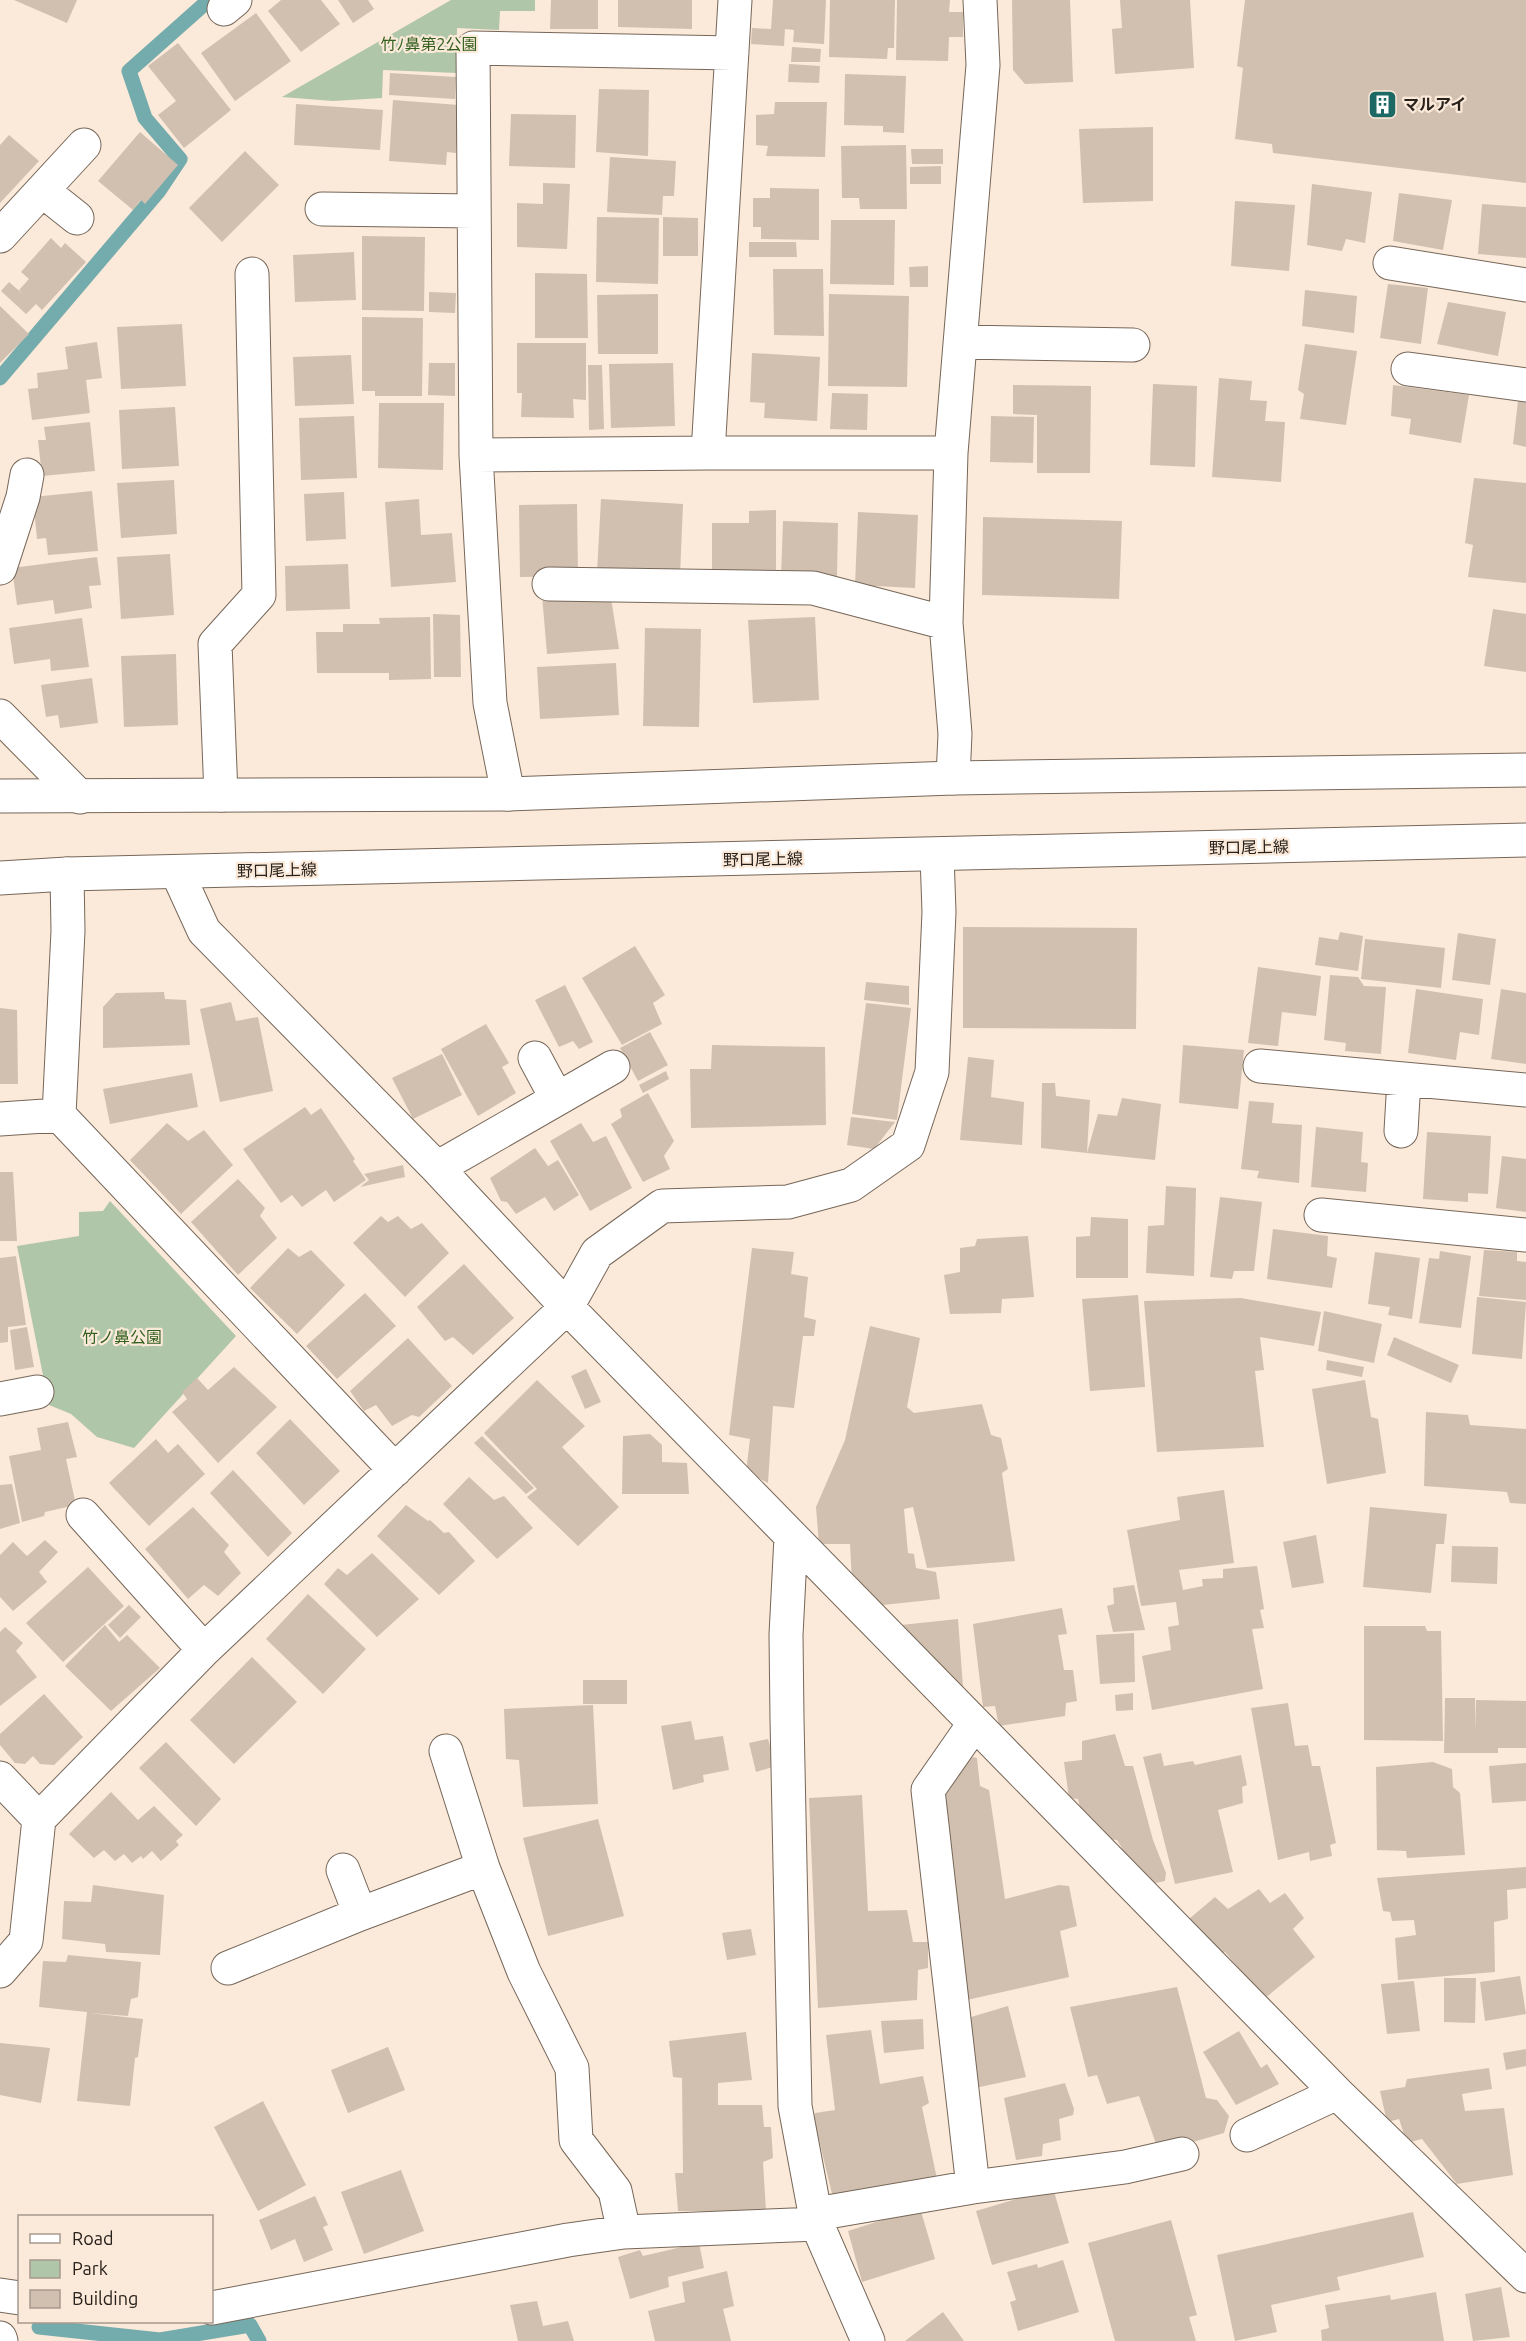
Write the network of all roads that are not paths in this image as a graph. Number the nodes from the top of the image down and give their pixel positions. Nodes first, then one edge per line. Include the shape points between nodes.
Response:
1 (735, 0) edge
2 (980, 0) edge
3 (732, 53) junction
4 (84, 145) dead end
5 (43, 191) junction
6 (322, 209) dead end
7 (474, 211) junction
8 (78, 218) dead end
9 (0, 236) edge
10 (1390, 263) dead end
11 (252, 274) dead end
12 (1526, 285) edge
13 (961, 342) junction
14 (1133, 345) dead end
15 (1408, 369) dead end
16 (1526, 385) edge
17 (708, 453) junction
18 (951, 453) junction
19 (476, 455) junction
20 (27, 475) dead end
21 (0, 568) edge
22 (549, 584) dead end
23 (946, 623) junction
24 (0, 716) edge
25 (1526, 770) edge
26 (953, 778) junction
27 (508, 794) junction
28 (221, 795) junction
29 (0, 796) edge
30 (80, 797) junction
31 (1526, 840) edge
32 (937, 855) junction
33 (177, 872) junction
34 (68, 874) junction
35 (0, 878) edge
36 (535, 1058) dead end
37 (1260, 1066) dead end
38 (613, 1067) dead end
39 (1404, 1080) junction
40 (1526, 1090) edge
41 (557, 1099) junction
42 (59, 1115) junction
43 (0, 1119) edge
44 (1401, 1131) dead end
45 (437, 1168) junction
46 (1321, 1215) dead end
47 (1526, 1235) edge
48 (567, 1307) junction
49 (37, 1392) dead end
50 (0, 1399) edge
51 (394, 1470) junction
52 (83, 1515) dead end
53 (791, 1537) junction
54 (204, 1650) junction
55 (975, 1724) junction
56 (446, 1751) dead end
57 (0, 1778) edge
58 (39, 1819) junction
59 (483, 1868) junction
60 (343, 1870) dead end
61 (360, 1914) junction
62 (228, 1968) dead end
63 (0, 1971) edge
64 (1337, 2093) junction
65 (1247, 2135) dead end
66 (1182, 2154) dead end
67 (973, 2187) junction
68 (817, 2219) junction
69 (624, 2232) junction
70 (1526, 2276) edge
71 (0, 2295) edge
72 (18, 2298) edge
73 (213, 2308) edge
74 (868, 2341) edge

1 - 3 street
2 - 13 street via 983,65
3 - 7 street via 473,48
3 - 17 street
4 - 5 street
5 - 8 street
5 - 9 street
6 - 7 street
7 - 19 street
10 - 12 street
11 - 28 street via 259,594 215,644
13 - 14 street
13 - 18 street
15 - 16 street
17 - 18 street
17 - 19 street
18 - 23 street
19 - 27 street via 490,704
20 - 21 street
22 - 23 street via 813,588
23 - 26 street via 955,734
24 - 30 street
25 - 26 street
26 - 27 street
27 - 28 street
28 - 30 street
29 - 30 street
31 - 32 street, 野口尾上線
32 - 33 street, 野口尾上線
32 - 48 street via 939,912 932,1072 908,1144 851,1185 788,1202 662,1206 597,1252
33 - 34 street, 野口尾上線
33 - 45 street via 204,931
34 - 35 street, 野口尾上線
34 - 42 street
36 - 41 street
37 - 39 street
38 - 41 street
39 - 40 street
39 - 44 street
41 - 45 street
42 - 43 street
42 - 51 street
45 - 48 street
46 - 47 street
48 - 51 street
48 - 53 street
49 - 50 street
51 - 54 street
52 - 54 street
53 - 55 street
53 - 68 street via 786,1635 795,2106
54 - 58 street
55 - 64 street
55 - 67 street via 928,1790
56 - 59 street
57 - 58 street
58 - 63 street via 26,1941
59 - 61 street
59 - 69 street via 524,1972 572,2068 576,2140 615,2192
60 - 61 street
61 - 62 street
64 - 65 street
64 - 70 street
66 - 67 street via 1125,2167
67 - 68 street
68 - 69 street
68 - 74 street
69 - 73 street
71 - 72 street

